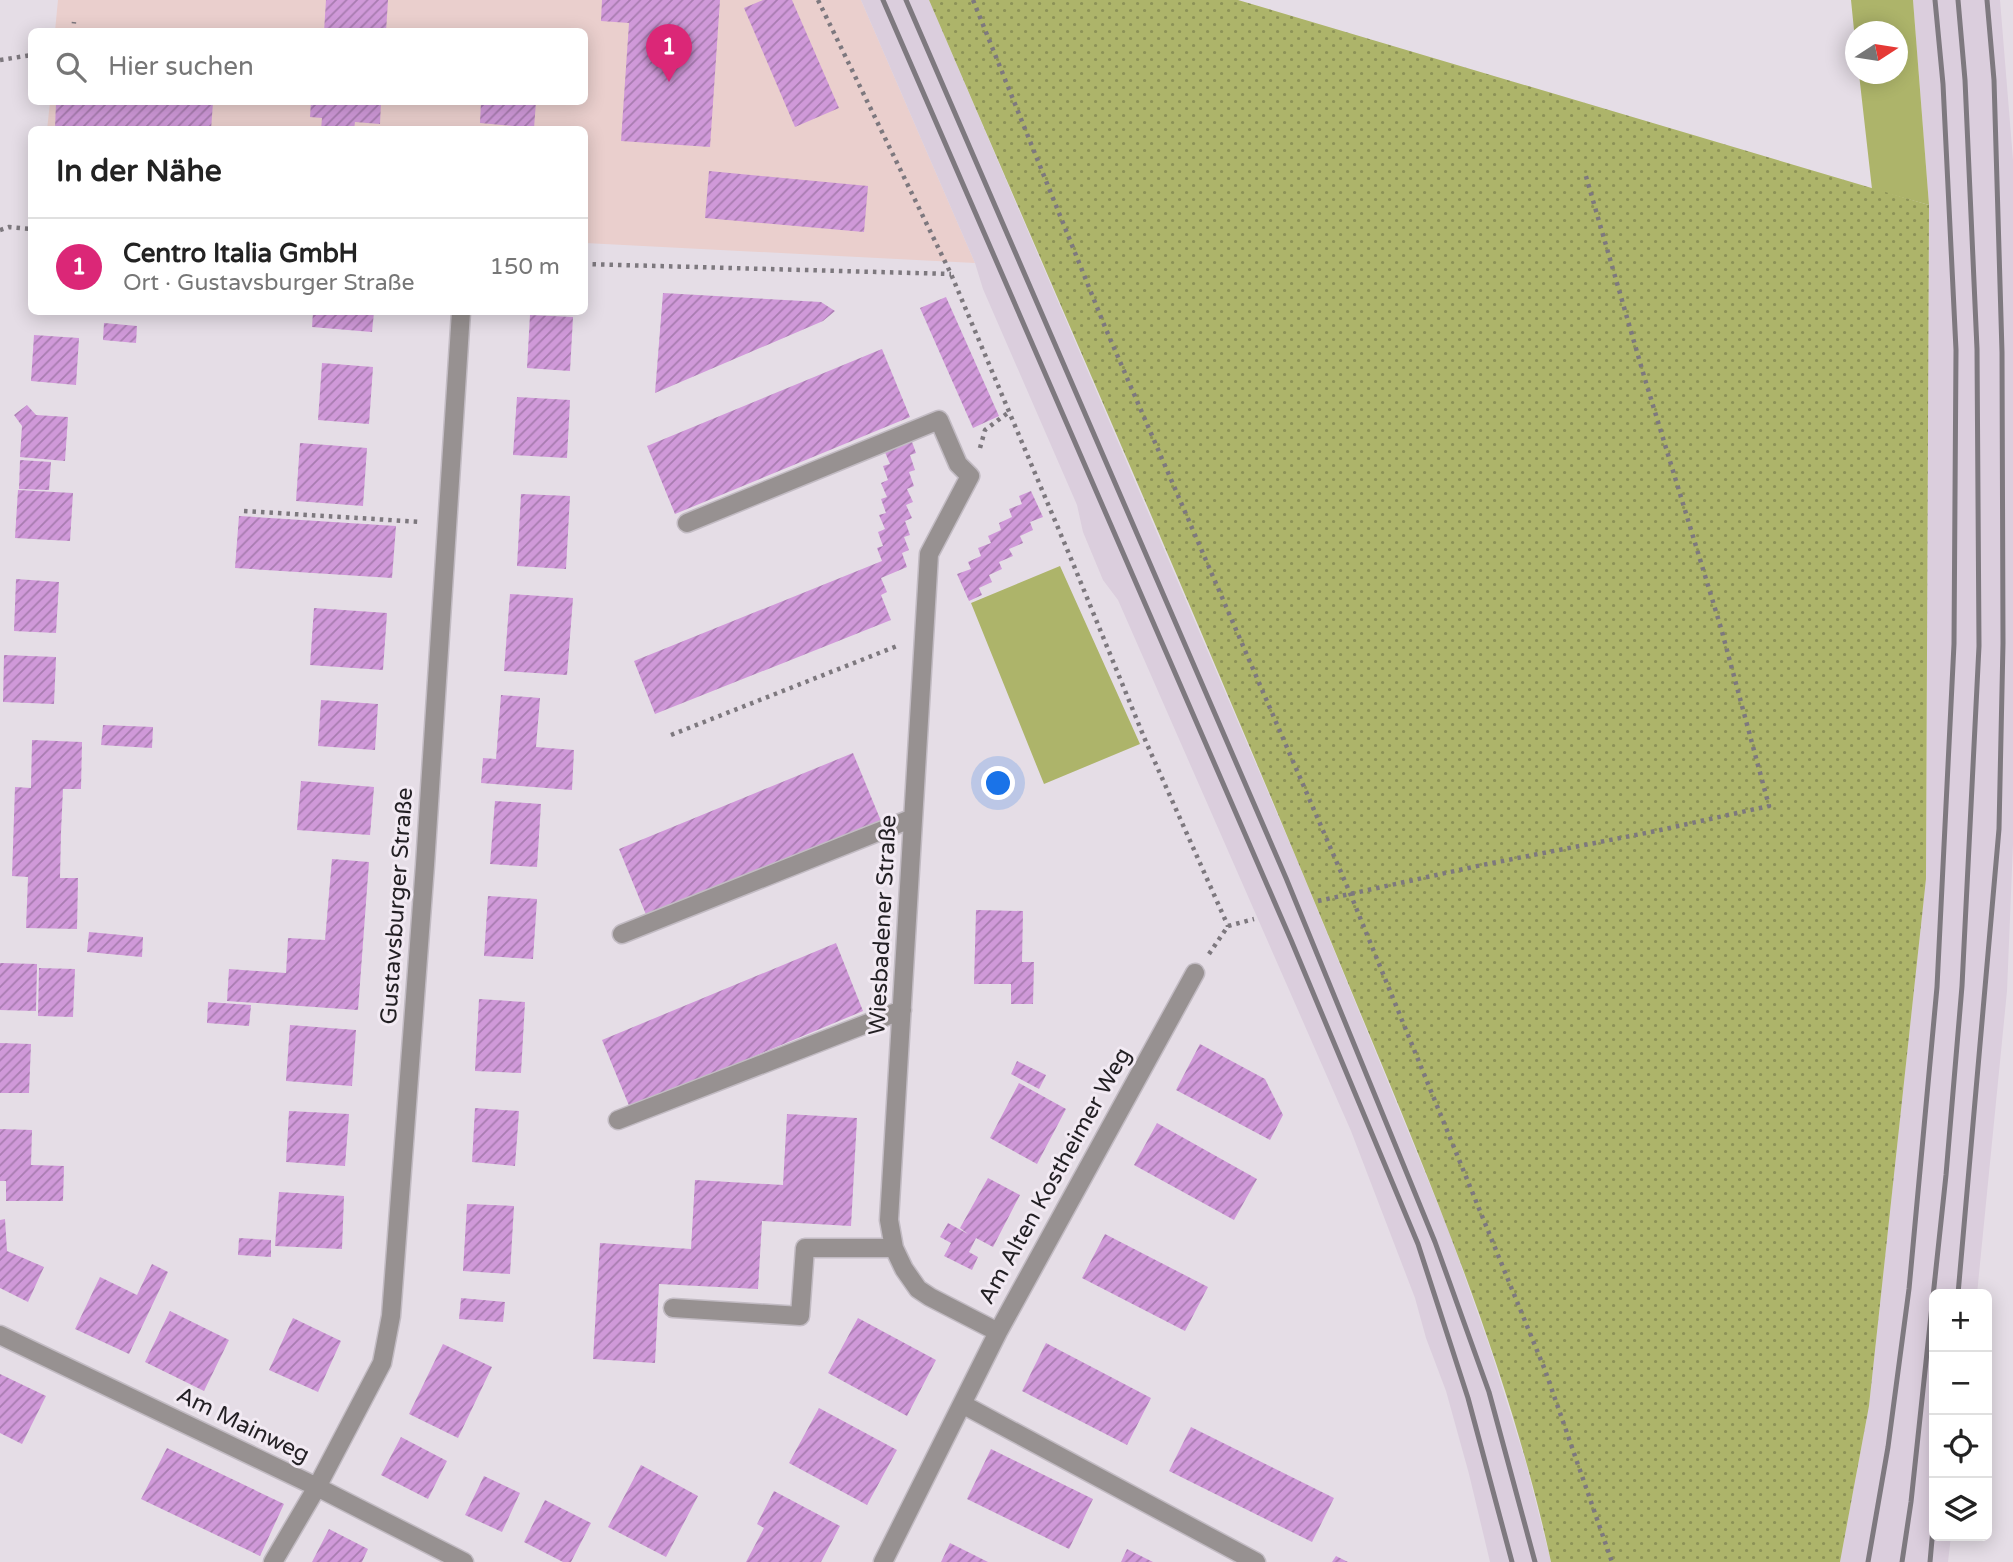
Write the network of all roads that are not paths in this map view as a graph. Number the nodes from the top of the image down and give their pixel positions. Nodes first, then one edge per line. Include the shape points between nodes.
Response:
1 (461, 315) edge
2 (687, 523) dead end
3 (914, 818) junction
4 (622, 934) dead end
5 (1195, 974) dead end
6 (902, 1010) junction
7 (618, 1120) dead end
8 (894, 1248) junction
9 (673, 1308) dead end
10 (998, 1332) junction
11 (0, 1335) edge
12 (962, 1404) junction
13 (317, 1487) junction
14 (273, 1562) edge
15 (464, 1562) edge
16 (883, 1562) edge
17 (1256, 1562) edge

1 - 13 street, Gustavsburger Straße via 391,1316 382,1363
2 - 3 street, Wiesbadener Straße via 939,420 958,464 970,476 929,554
3 - 4 street
3 - 6 street, Wiesbadener Straße
5 - 10 street, Am Alten Kostheimer Weg
6 - 7 street
6 - 8 street, Wiesbadener Straße via 890,1220
8 - 9 street via 805,1248 800,1316
8 - 10 street, Wiesbadener Straße via 918,1289
10 - 12 street, Am Alten Kostheimer Weg
11 - 13 street, Am Mainweg
12 - 16 street, Am Alten Kostheimer Weg
12 - 17 street
13 - 14 street, Gustavsburger Straße
13 - 15 street, Am Mainweg

